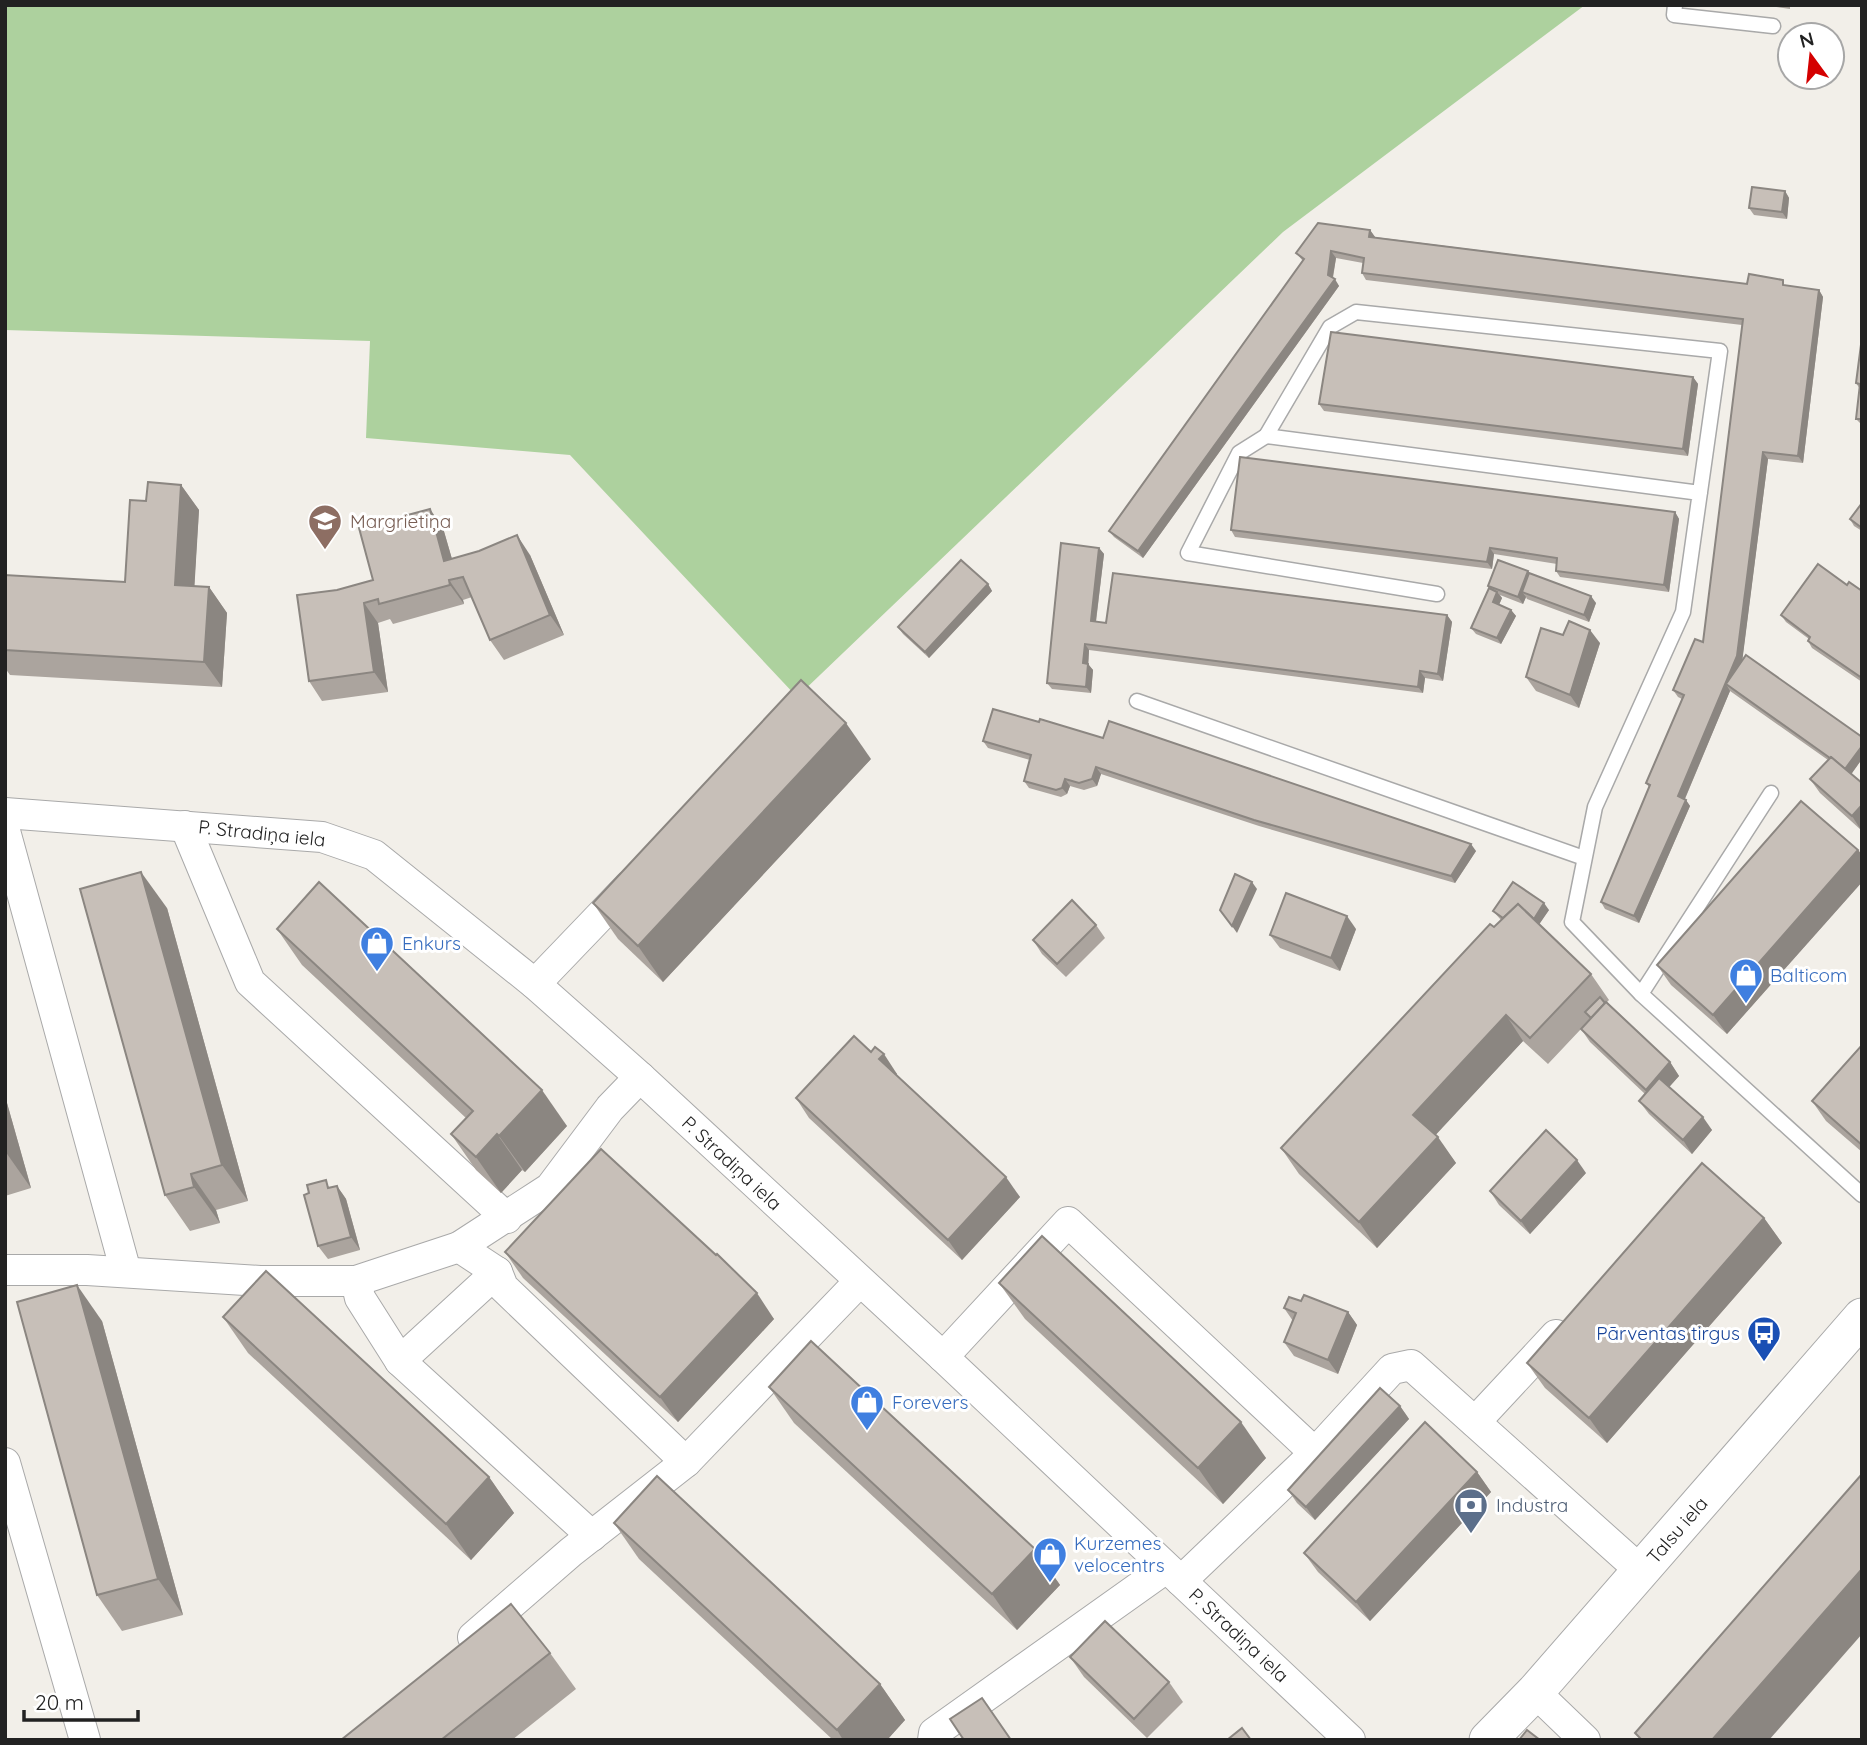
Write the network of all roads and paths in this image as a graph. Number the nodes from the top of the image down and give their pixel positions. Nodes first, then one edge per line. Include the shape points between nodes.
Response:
1 (1675, 5) edge
2 (1773, 26) dead end
3 (1266, 436) junction
4 (1700, 493) junction
5 (1437, 594) dead end
6 (1136, 702) dead end
7 (1771, 793) dead end
8 (5, 813) edge
9 (185, 825) junction
10 (5, 831) edge
11 (1584, 858) junction
12 (645, 869) edge
13 (535, 984) junction
14 (1642, 994) junction
15 (640, 1077) junction
16 (1862, 1195) edge
17 (507, 1218) junction
18 (459, 1247) junction
19 (5, 1270) edge
20 (126, 1272) junction
21 (497, 1272) junction
22 (356, 1281) junction
23 (860, 1281) junction
24 (1577, 1311) edge
25 (1862, 1317) edge
26 (943, 1357) junction
27 (400, 1361) junction
28 (1475, 1422) junction
29 (1315, 1453) junction
30 (686, 1462) junction
31 (5, 1463) edge
32 (592, 1536) junction
33 (1641, 1571) junction
34 (1174, 1575) junction
35 (457, 1650) edge
36 (1535, 1692) junction
37 (85, 1740) edge
38 (933, 1740) edge
39 (1350, 1740) edge
40 (1488, 1740) edge
41 (1584, 1740) edge

1 - 2 lane via 1674,15
3 - 4 lane
3 - 4 lane via 1330,327 1356,313 1720,351
3 - 5 lane via 1239,453 1188,553
4 - 11 lane via 1683,612 1595,807
6 - 11 lane
7 - 14 lane
8 - 9 street, P. Stradiņa iela
9 - 13 street, P. Stradiņa iela via 322,837 374,855
9 - 17 street via 250,982
10 - 20 street
11 - 14 lane via 1572,922
12 - 13 street
13 - 15 street, P. Stradiņa iela
14 - 16 lane
15 - 17 street via 610,1108 550,1188
15 - 23 street, P. Stradiņa iela
17 - 18 street
18 - 21 street
18 - 22 street
19 - 20 street
20 - 22 street via 260,1281
21 - 27 street
21 - 30 street via 503,1287
22 - 27 street via 360,1298
23 - 26 street, P. Stradiņa iela
23 - 30 street
24 - 28 street
25 - 33 street, Talsu iela
26 - 29 street via 1068,1222
26 - 34 street, P. Stradiņa iela
27 - 32 street
28 - 29 street via 1411,1365 1392,1369
28 - 33 street
29 - 34 street
30 - 32 street
31 - 37 street
32 - 35 street
33 - 36 street, Talsu iela
34 - 38 street via 934,1734
34 - 39 street, P. Stradiņa iela
36 - 40 street, Talsu iela
36 - 41 street

